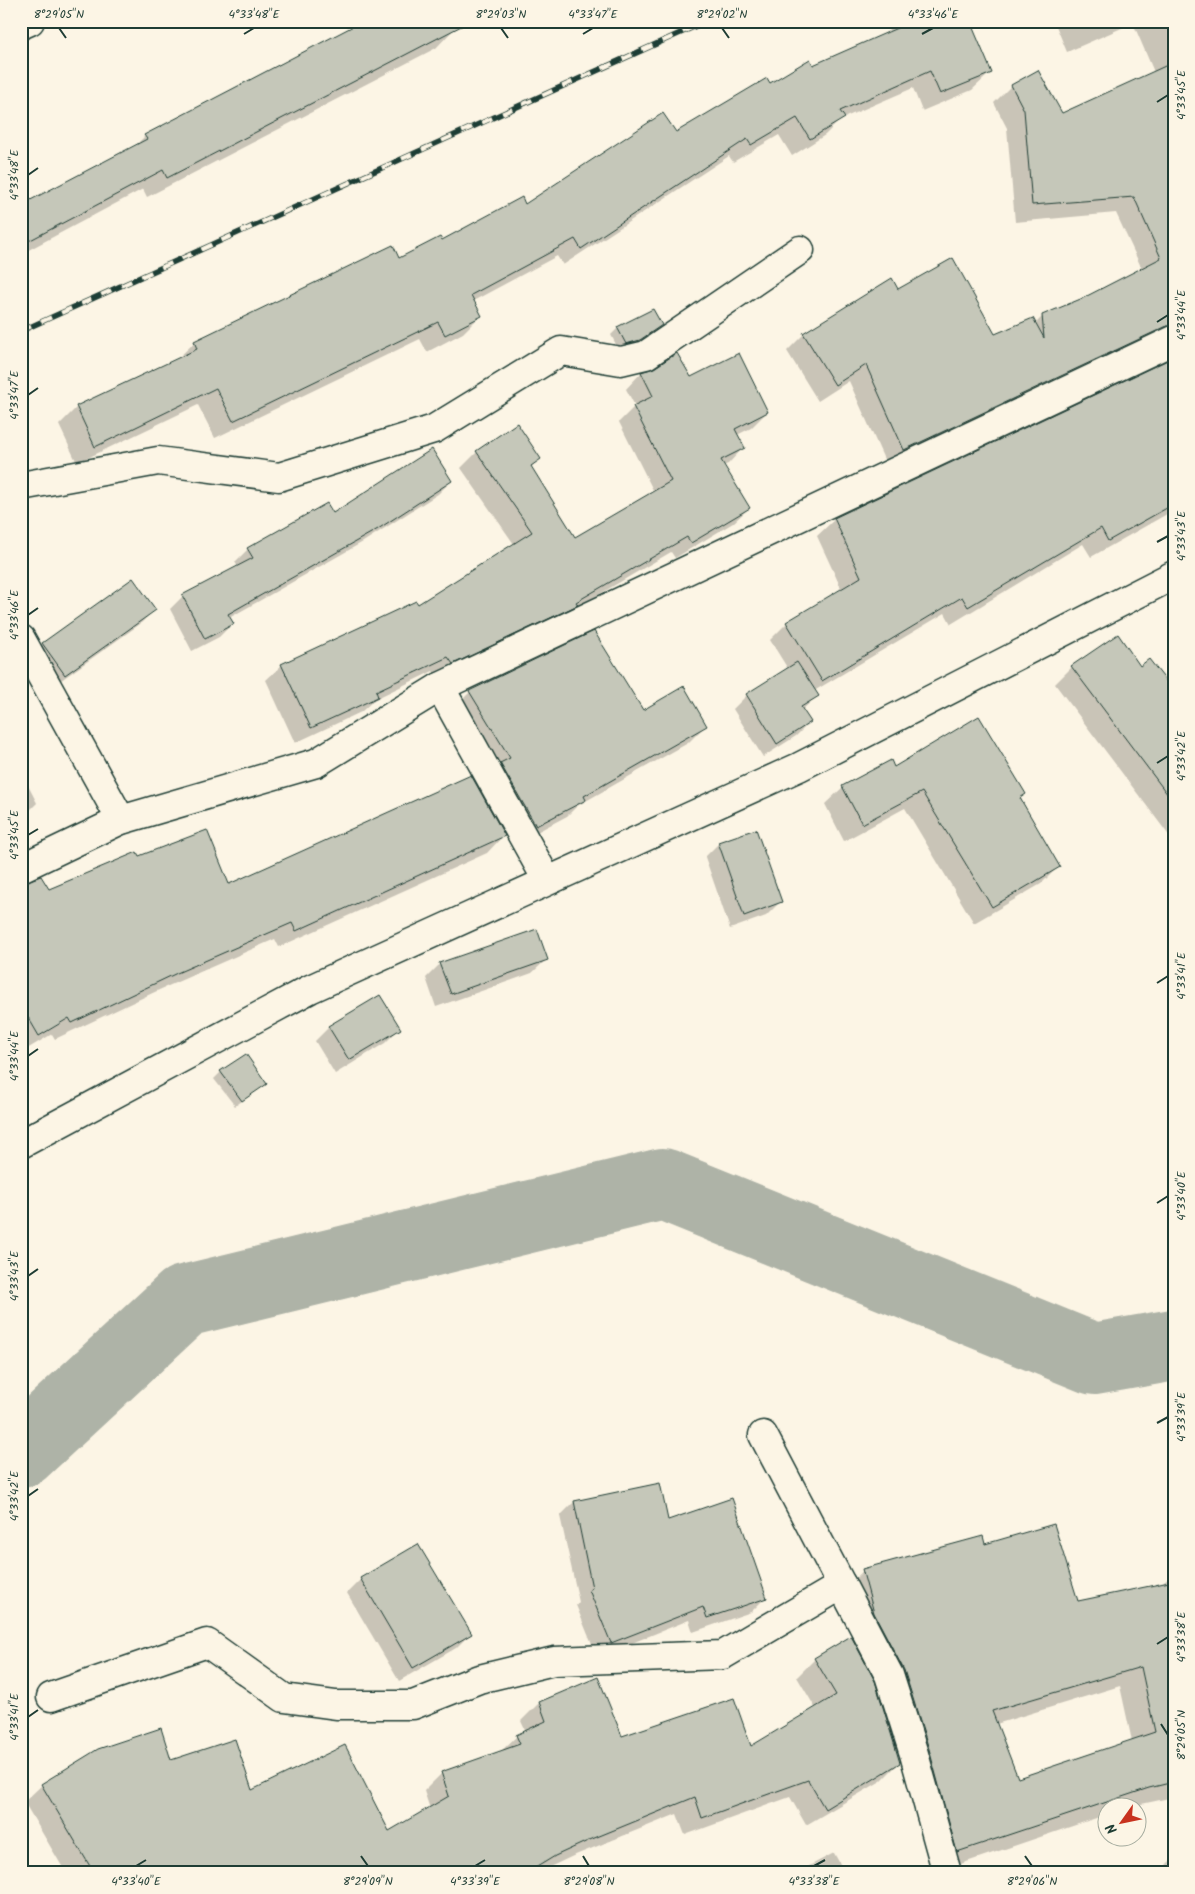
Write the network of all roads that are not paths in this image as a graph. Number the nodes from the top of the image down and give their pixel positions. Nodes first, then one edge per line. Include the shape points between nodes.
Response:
1 (30, 21) edge
2 (21, 25) edge
3 (800, 250) dead end
4 (1174, 340) edge
5 (21, 486) edge
6 (1174, 575) edge
7 (21, 639) edge
8 (440, 687) junction
9 (122, 820) junction
10 (21, 868) edge
11 (547, 880) junction
12 (21, 1144) edge
13 (763, 1435) dead end
14 (842, 1586) junction
15 (51, 1697) dead end
16 (947, 1873) edge

1 - 2 main road
3 - 5 main road via 646,355 621,360 561,351 434,429 279,477 158,461
4 - 8 main road
6 - 11 main road via 799,767
7 - 9 main road
8 - 9 main road via 316,762
8 - 11 main road
9 - 10 main road
11 - 12 main road via 310,989
13 - 14 main road
14 - 15 main road via 723,1655 554,1661 479,1679 413,1705 336,1705 284,1698 207,1643
14 - 16 main road via 889,1675

